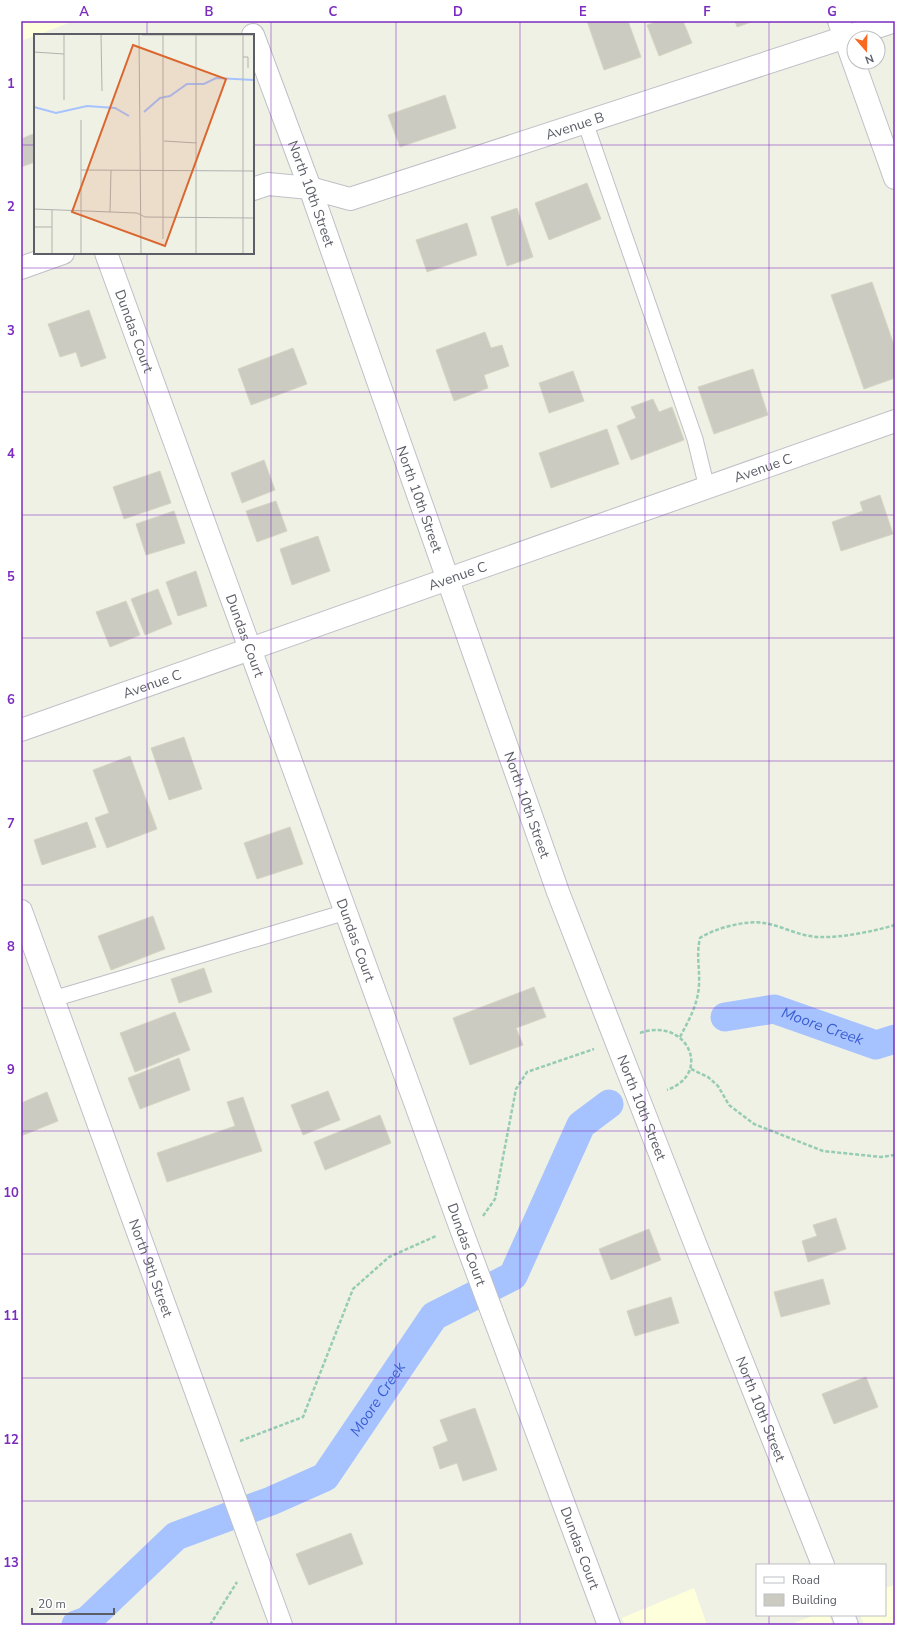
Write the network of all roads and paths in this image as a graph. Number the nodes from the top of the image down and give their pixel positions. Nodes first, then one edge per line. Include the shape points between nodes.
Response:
1 (248, 21) edge
2 (895, 21) edge
3 (842, 29) edge
4 (253, 34) edge
5 (254, 38) edge
6 (585, 122) junction
7 (895, 178) edge
8 (310, 188) junction
9 (254, 189) edge
10 (60, 254) edge
11 (106, 254) edge
12 (21, 268) edge
13 (895, 421) edge
14 (707, 488) junction
15 (448, 579) junction
16 (250, 649) junction
17 (21, 730) edge
18 (21, 911) edge
19 (346, 912) junction
20 (895, 925) edge
21 (53, 999) junction
22 (640, 1032) dead end
23 (680, 1037) junction
24 (600, 1047) dead end
25 (691, 1069) junction
26 (667, 1090) dead end
27 (895, 1155) edge
28 (481, 1218) dead end
29 (439, 1235) dead end
30 (239, 1441) dead end
31 (823, 1564) edge
32 (239, 1580) dead end
33 (210, 1625) edge
34 (281, 1625) edge
35 (609, 1625) edge

1 - 4 street, North 10th Street
2 - 3 street, Avenue B
3 - 6 street, Avenue B
3 - 7 street
5 - 8 street, North 10th Street
6 - 8 street, Avenue B via 350,199
6 - 14 lane via 695,439
8 - 9 street, Avenue B via 268,184
8 - 15 street, North 10th Street
10 - 12 street
11 - 16 street, Dundas Court
13 - 14 street, Avenue C
14 - 15 street, Avenue C
15 - 16 street, Avenue C
15 - 31 street, North 10th Street via 558,892
16 - 17 street, Avenue C
16 - 19 street, Dundas Court
18 - 21 street, North 9th Street
19 - 21 lane
19 - 35 street, Dundas Court
20 - 23 path via 856,934 820,938 764,923 743,924 709,932 700,938 697,951 699,984 696,1004
21 - 34 street, North 9th Street
22 - 23 path via 669,1030
23 - 25 path via 687,1045 692,1058
24 - 28 path via 527,1072 516,1089 495,1199
25 - 26 path via 685,1080
25 - 27 path via 708,1077 718,1086 729,1104 754,1124 823,1151 881,1157
29 - 30 path via 389,1257 353,1289 303,1417
32 - 33 path

